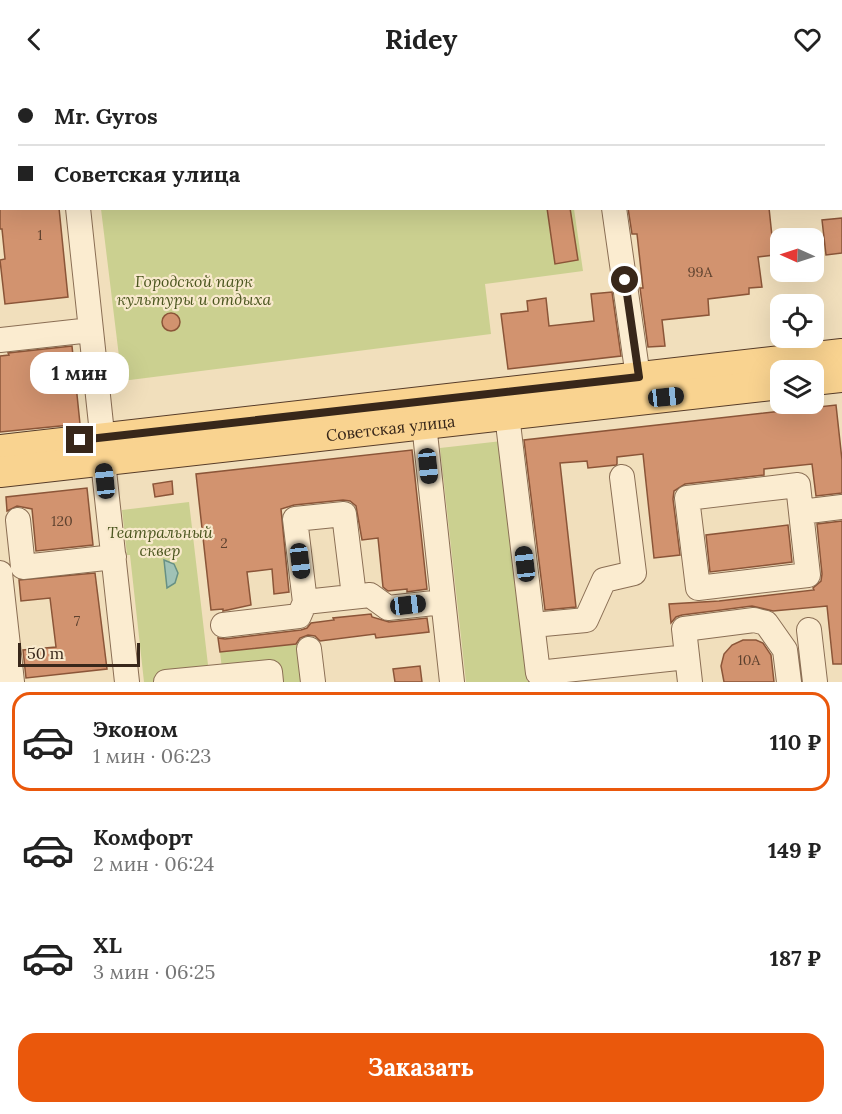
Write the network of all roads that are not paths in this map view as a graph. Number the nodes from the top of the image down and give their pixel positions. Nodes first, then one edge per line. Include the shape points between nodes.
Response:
1 (78, 210) edge
2 (614, 210) edge
3 (91, 330) junction
4 (0, 340) edge
5 (833, 367) edge
6 (639, 377) junction
7 (770, 385) edge
8 (507, 415) junction
9 (424, 424) junction
10 (101, 441) junction
11 (0, 450) edge
12 (0, 472) edge
13 (622, 477) dead end
14 (842, 507) edge
15 (801, 512) junction
16 (18, 520) dead end
17 (114, 557) junction
18 (0, 573) edge
19 (354, 596) junction
20 (305, 602) junction
21 (443, 602) junction
22 (533, 625) junction
23 (223, 626) dead end
24 (809, 630) dead end
25 (309, 649) dead end
26 (687, 657) junction
27 (12, 682) edge
28 (127, 682) edge
29 (166, 682) edge
30 (271, 682) edge
31 (313, 682) edge
32 (452, 682) edge
33 (690, 682) edge
34 (789, 682) edge
35 (815, 682) edge

1 - 3 street
2 - 6 street
3 - 4 street
3 - 10 street
5 - 6 main road, Советская улица
6 - 10 main road, Советская улица
7 - 8 main road, Советская улица
8 - 9 main road, Советская улица
8 - 22 street
9 - 10 main road, Советская улица
9 - 21 street
10 - 11 main road, Советская улица
10 - 12 main road, Советская улица
10 - 17 street
13 - 22 street via 634,573 604,580 586,620
14 - 15 street
15 - 15 street via 798,485 687,498 698,588 808,575
16 - 17 street via 23,567
17 - 28 street
18 - 27 street
19 - 20 street
19 - 20 street via 344,514 295,519
19 - 21 street via 370,595 388,608
20 - 23 street via 298,616
21 - 32 street
22 - 26 street via 538,673
24 - 35 street
25 - 31 street
26 - 33 street
26 - 34 street via 684,629 754,620 766,623 785,650
29 - 30 street via 270,672

